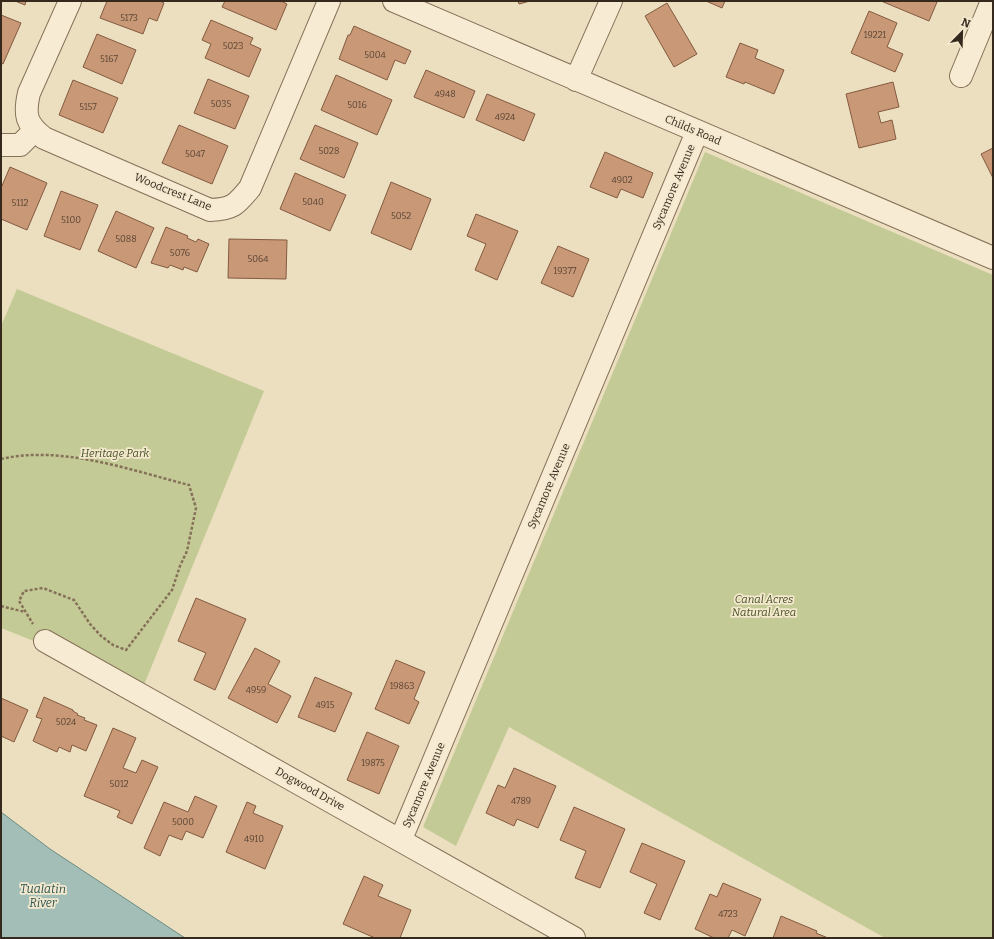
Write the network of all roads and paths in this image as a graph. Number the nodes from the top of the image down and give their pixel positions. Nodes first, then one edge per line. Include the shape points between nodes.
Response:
1 (70, 1) edge
2 (330, 1) edge
3 (394, 1) edge
4 (610, 1) edge
5 (992, 1) edge
6 (961, 76) dead end
7 (576, 80) junction
8 (34, 131) junction
9 (697, 132) junction
10 (1, 145) edge
11 (993, 258) edge
12 (1, 459) edge
13 (1, 606) edge
14 (44, 641) dead end
15 (401, 839) junction
16 (574, 938) edge

1 - 8 street via 29,93 27,120
2 - 8 street, Woodcrest Lane via 250,188 234,206 210,210 44,138
3 - 7 street, Childs Road
4 - 7 street
5 - 6 street
7 - 9 street, Childs Road
8 - 10 street via 20,145
9 - 11 street, Childs Road
9 - 15 street, Sycamore Avenue
12 - 13 path via 17,455 68,457 122,467 189,485 196,508 187,551 172,590 126,650 101,636 74,600 65,595 43,588 24,591 19,601 26,612
14 - 15 street, Dogwood Drive
15 - 16 street, Dogwood Drive

